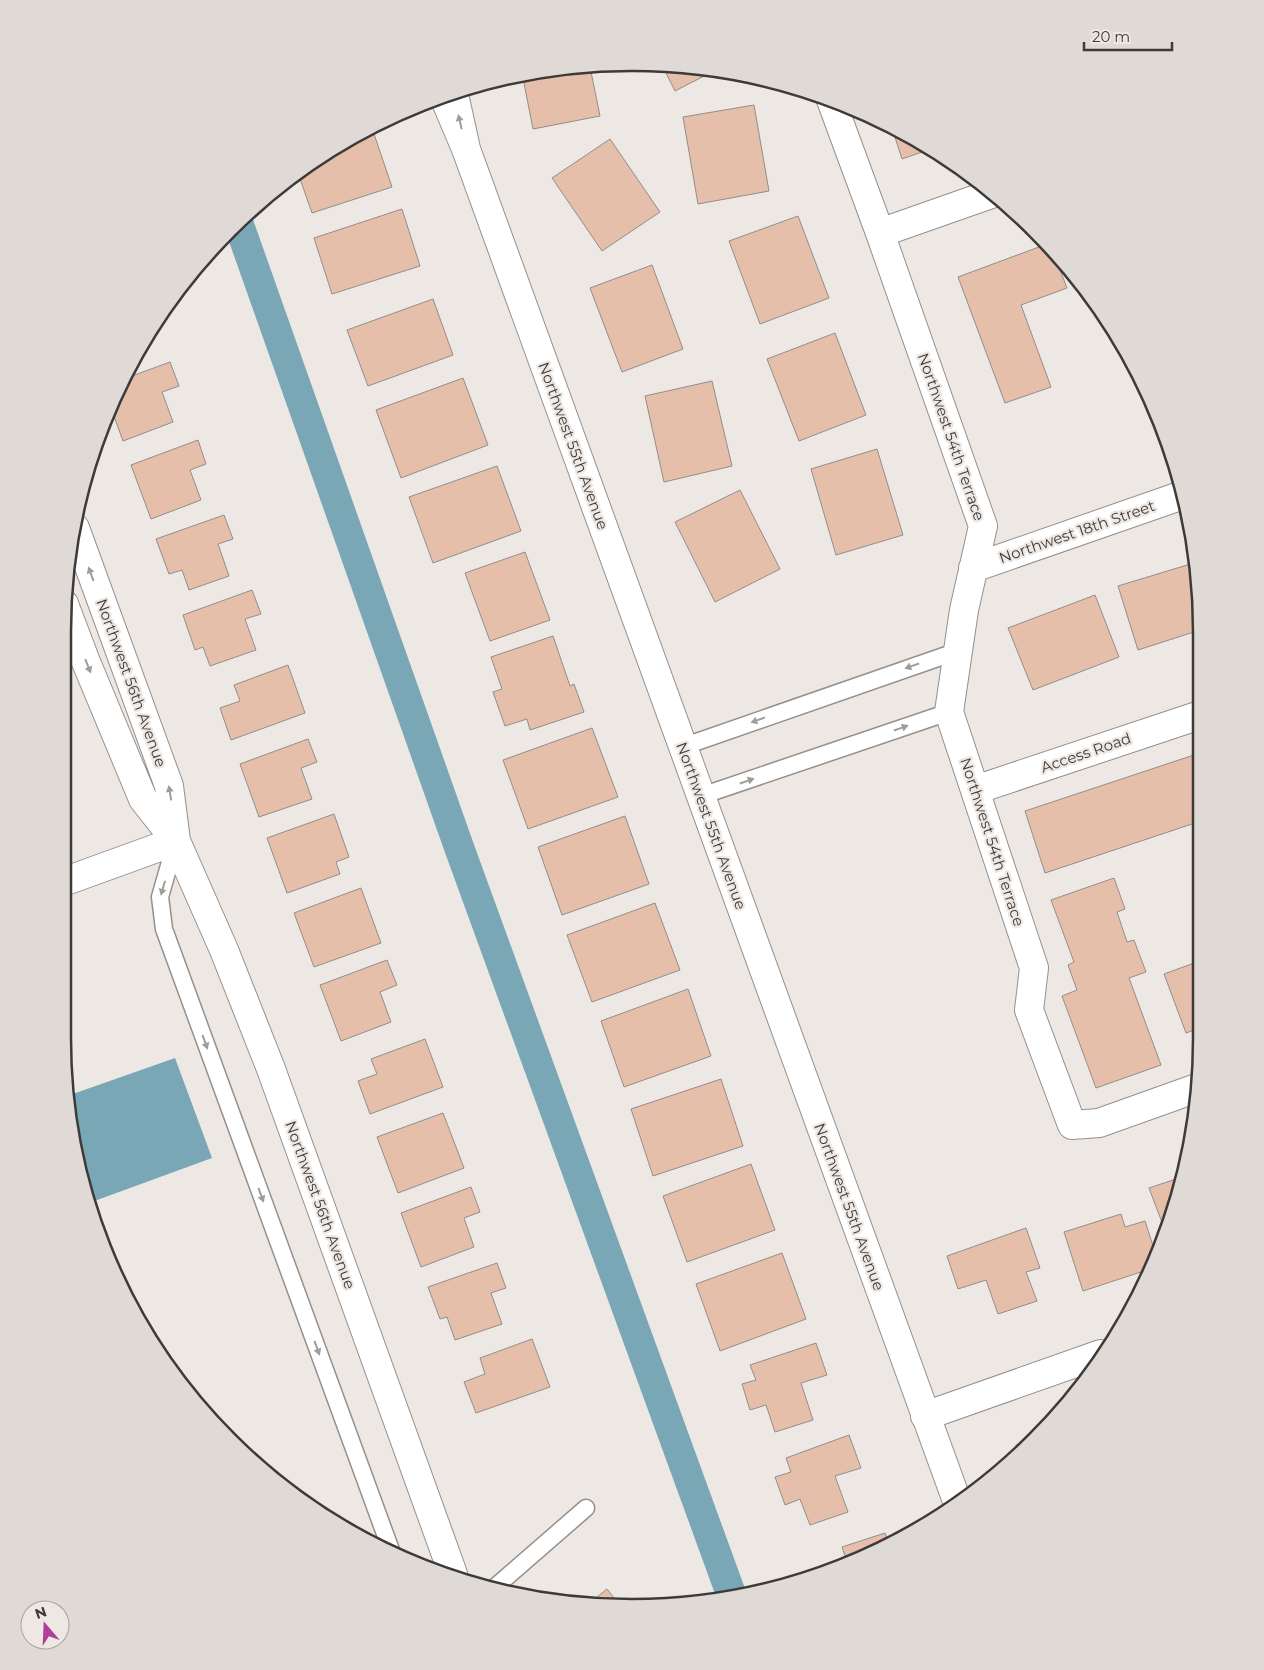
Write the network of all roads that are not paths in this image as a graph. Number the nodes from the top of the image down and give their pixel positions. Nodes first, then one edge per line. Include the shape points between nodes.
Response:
1 (455, 100) edge
2 (447, 103) edge
3 (834, 109) edge
4 (466, 148) junction
5 (985, 196) edge
6 (880, 233) junction
7 (1176, 497) edge
8 (79, 540) edge
9 (973, 568) junction
10 (71, 622) edge
11 (958, 651) junction
12 (949, 712) junction
13 (1193, 717) edge
14 (682, 747) junction
15 (975, 790) junction
16 (701, 796) junction
17 (176, 841) junction
18 (71, 879) edge
19 (1190, 1090) edge
20 (1093, 1357) edge
21 (925, 1416) junction
22 (955, 1496) edge
23 (586, 1508) dead end
24 (388, 1543) edge
25 (451, 1569) edge
26 (500, 1583) edge

4 -> 1 street, Northwest 55th Avenue
2 - 4 street, Northwest 55th Avenue
3 - 6 street, Northwest 54th Terrace
4 - 14 street, Northwest 55th Avenue
5 - 6 street
6 - 9 street, Northwest 54th Terrace via 983,526
7 - 9 street, Northwest 18th Street
17 -> 8 street, Northwest 56th Avenue via 169,786
9 - 11 street, Northwest 54th Terrace
10 -> 17 street, Northwest 56th Avenue via 142,799
11 - 12 street, Northwest 54th Terrace
11 -> 14 lane
12 - 15 street, Northwest 54th Terrace
16 -> 12 lane
13 - 15 street, Access Road
14 - 16 street, Northwest 55th Avenue
15 - 19 street, Northwest 54th Terrace via 1034,968 1029,1010 1072,1125 1099,1123
16 - 21 street, Northwest 55th Avenue
17 - 18 street
17 -> 24 lane via 160,897 164,929
17 - 25 street, Northwest 56th Avenue via 271,1069
20 - 21 street
21 - 22 street, Northwest 55th Avenue
23 - 26 lane

